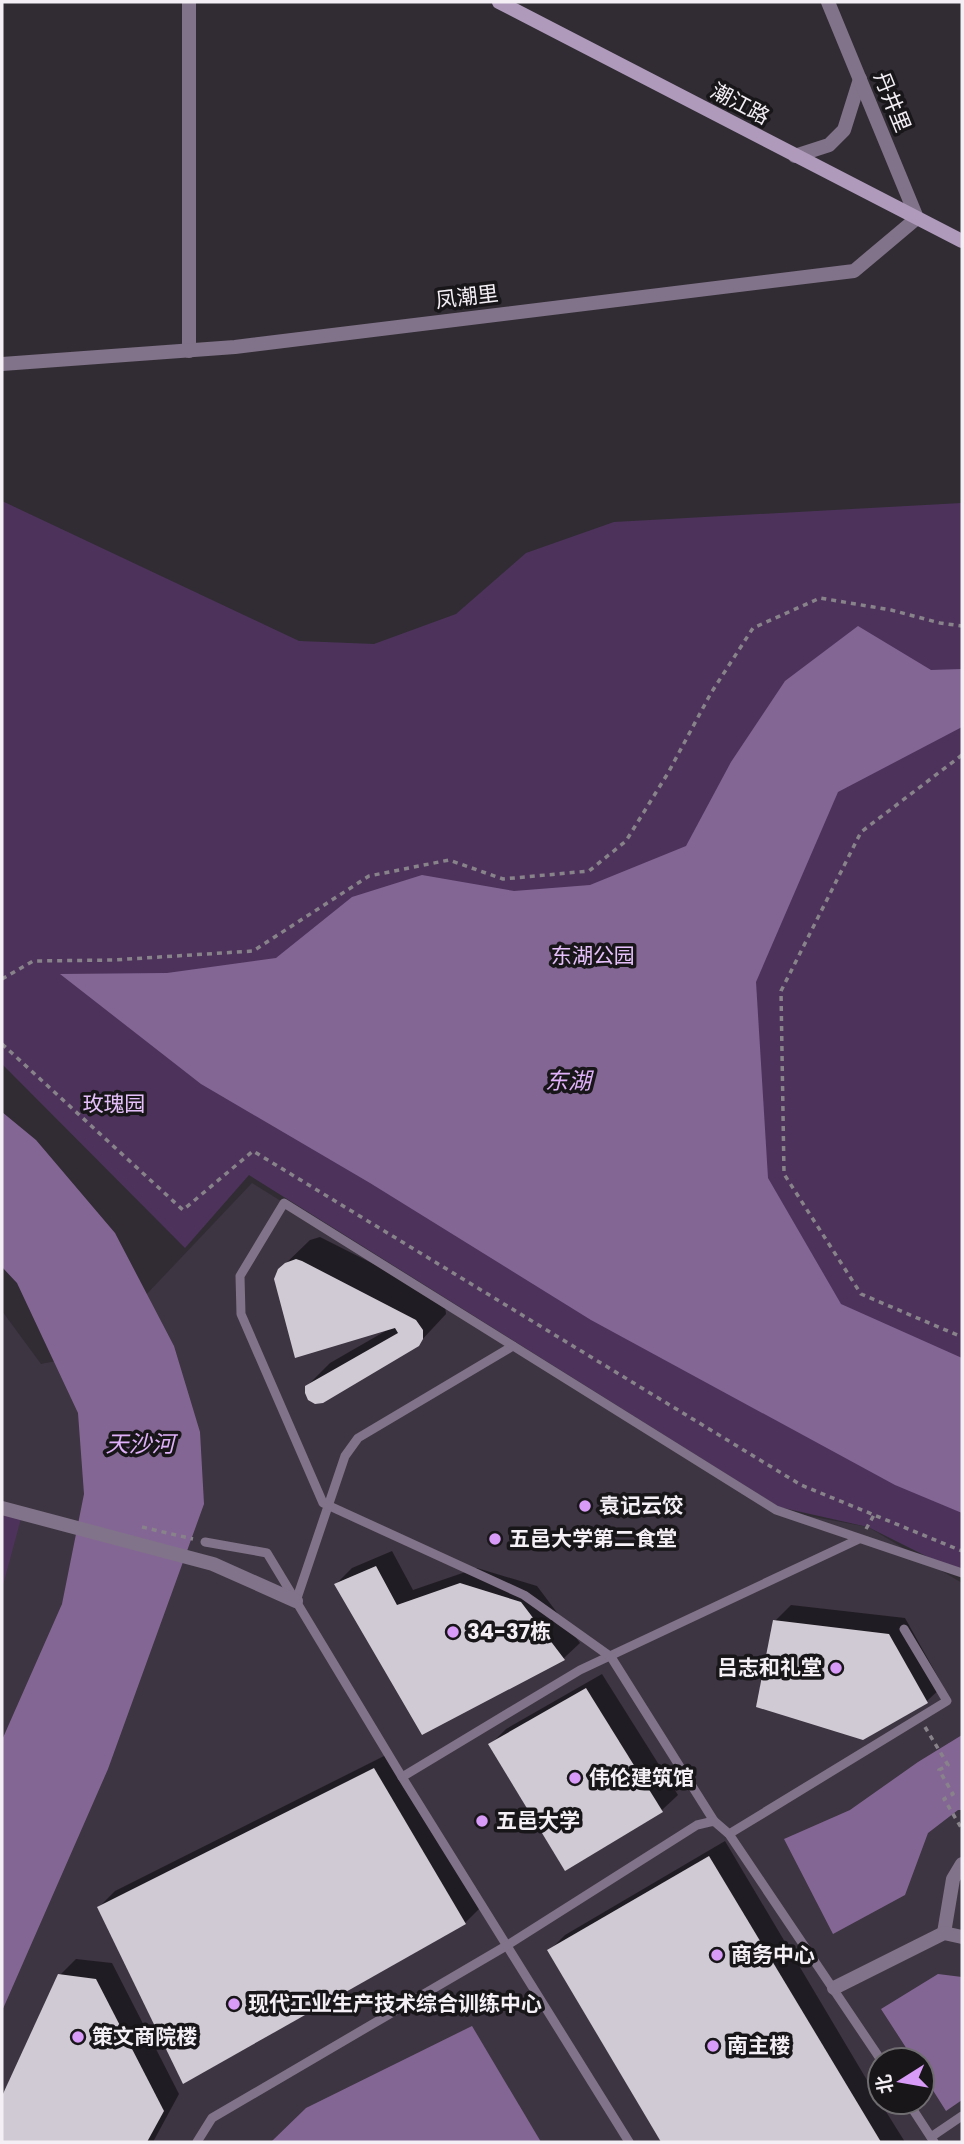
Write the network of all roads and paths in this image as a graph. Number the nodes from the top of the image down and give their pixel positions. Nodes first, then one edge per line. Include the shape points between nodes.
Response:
1 (189, 2) edge
2 (499, 2) edge
3 (828, 2) edge
4 (860, 79) junction
5 (795, 156) junction
6 (917, 218) junction
7 (962, 241) edge
8 (189, 351) junction
9 (2, 364) edge
10 (962, 626) edge
11 (962, 755) edge
12 (2, 979) edge
13 (2, 1044) edge
14 (962, 1337) edge
15 (513, 1346) junction
16 (329, 1505) junction
17 (2, 1508) edge
18 (859, 1539) junction
19 (205, 1542) dead end
20 (962, 1551) edge
21 (962, 1573) edge
22 (296, 1601) junction
23 (904, 1629) dead end
24 (611, 1657) junction
25 (919, 1717) junction
26 (402, 1777) junction
27 (713, 1821) junction
28 (962, 1829) edge
29 (729, 1834) junction
30 (962, 1864) edge
31 (944, 1933) junction
32 (962, 1937) edge
33 (506, 1946) junction
34 (834, 1988) junction
35 (872, 2046) edge
36 (917, 2116) edge
37 (962, 2116) edge
38 (932, 2140) edge
39 (197, 2142) edge
40 (629, 2142) edge

1 - 8 street
2 - 5 street, 潮江路
3 - 4 street, 丹井里
4 - 5 street via 844,130 829,145
4 - 6 street, 丹井里
5 - 6 street, 潮江路
6 - 7 street, 潮江路
6 - 8 street, 凤潮里 via 854,271
8 - 9 street, 凤潮里
10 - 12 path via 821,598 753,628 626,841 589,871 503,878 449,860 369,876 253,951 33,961
11 - 14 path via 861,832 781,991 784,1174 861,1294
13 - 20 path via 183,1210 253,1151 801,1485
15 - 16 lane via 358,1438 345,1457
15 - 16 lane via 284,1203 240,1276 240,1314 323,1503
15 - 18 lane via 776,1510
16 - 22 lane
16 - 24 lane via 524,1595
17 - 22 street via 213,1564
18 - 21 lane
18 - 24 lane
19 - 22 lane via 267,1553
22 - 26 lane
23 - 25 lane via 947,1701
24 - 26 lane via 580,1670
24 - 27 lane
25 - 28 path via 948,1765 939,1770 953,1794 944,1799
25 - 29 lane
26 - 33 lane
27 - 29 lane
27 - 33 lane via 697,1825
29 - 34 lane
30 - 31 street via 953,1879
31 - 32 street
31 - 34 street
33 - 39 lane via 212,2118
33 - 40 lane
34 - 35 lane
36 - 38 lane
37 - 38 lane

